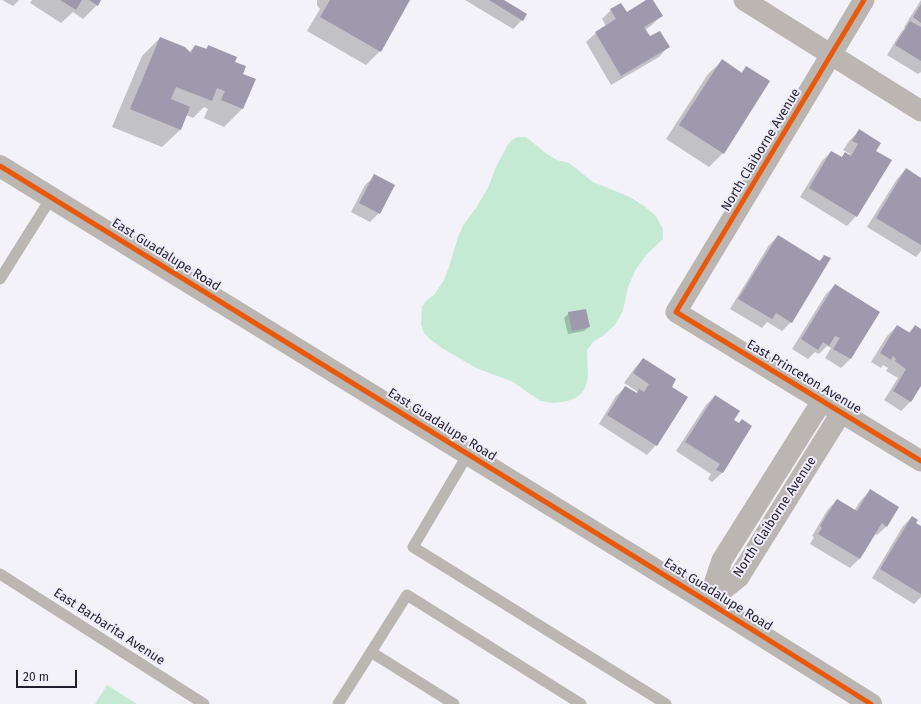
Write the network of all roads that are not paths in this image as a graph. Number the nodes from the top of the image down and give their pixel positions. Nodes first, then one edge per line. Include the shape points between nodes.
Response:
1 (744, 0) edge
2 (864, 0) edge
3 (831, 55) junction
4 (921, 110) edge
5 (0, 166) edge
6 (51, 198) junction
7 (0, 279) edge
8 (676, 312) joint
9 (822, 401) junction
10 (841, 413) junction
11 (468, 454) junction
12 (921, 461) edge
13 (0, 574) edge
14 (708, 602) junction
15 (371, 652) junction
16 (204, 704) edge
17 (338, 704) edge
18 (454, 704) edge
19 (581, 704) edge
20 (666, 704) edge
21 (871, 704) edge

1 - 3 street
2 - 3 street, North Claiborne Avenue
3 - 4 street
3 - 8 street, North Claiborne Avenue
5 - 6 main road, East Guadalupe Road
6 - 7 lane
6 - 11 main road, East Guadalupe Road
8 - 9 street, East Princeton Avenue
9 - 10 street, East Princeton Avenue
9 - 14 street, North Claiborne Avenue via 722,560
10 - 12 street, East Princeton Avenue
10 - 14 street, North Claiborne Avenue via 739,576
11 - 14 main road, East Guadalupe Road
11 - 20 lane via 413,547
13 - 16 lane, East Barbarita Avenue
14 - 21 main road, East Guadalupe Road
15 - 17 lane
15 - 18 lane
15 - 19 lane via 407,595

